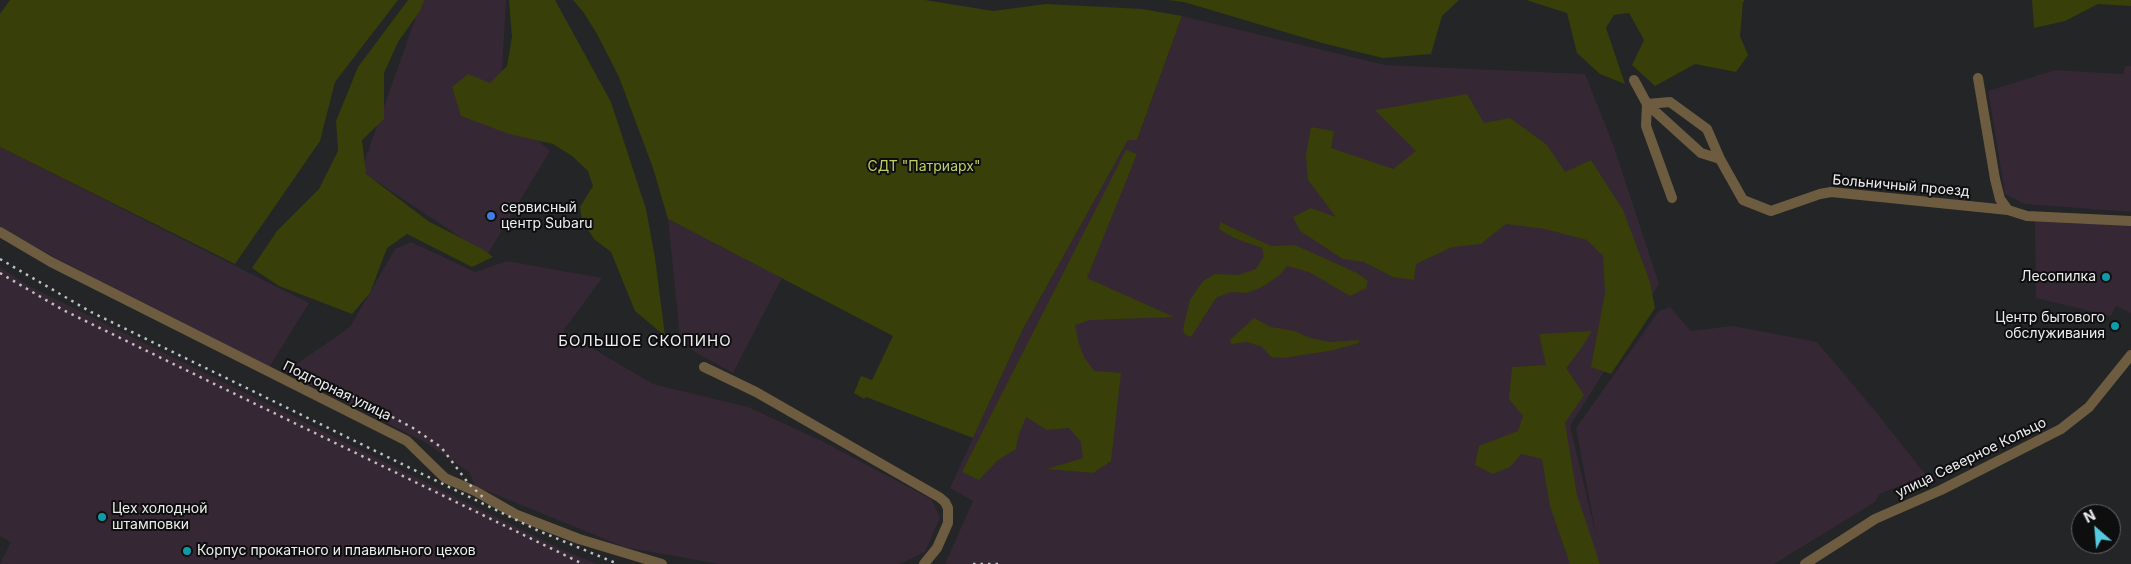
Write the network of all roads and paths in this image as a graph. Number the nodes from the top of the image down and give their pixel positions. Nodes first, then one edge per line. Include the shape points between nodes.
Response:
1 (1978, 78) dead end
2 (1634, 80) dead end
3 (1647, 104) junction
4 (1720, 159) junction
5 (1672, 198) dead end
6 (2008, 210) junction
7 (2131, 221) edge
8 (0, 232) edge
9 (2131, 357) edge
10 (704, 367) dead end
11 (923, 563) edge
12 (662, 564) edge
13 (1805, 564) edge

1 - 6 street via 1995,179 2000,199
2 - 3 street
3 - 4 street via 1701,153
3 - 4 street, Больничный проезд via 1670,102 1708,129
3 - 5 street via 1646,126
4 - 6 street, Больничный проезд via 1743,200 1771,211 1831,192
6 - 7 street, Больничный проезд via 2028,216
8 - 12 street, Подгорная улица via 51,262 407,441 445,478 517,515 580,539
9 - 13 street, улица Северное Кольцо via 2089,407 2061,429 1941,490 1875,519
10 - 11 street via 756,392 939,496 948,508 948,523 937,548

